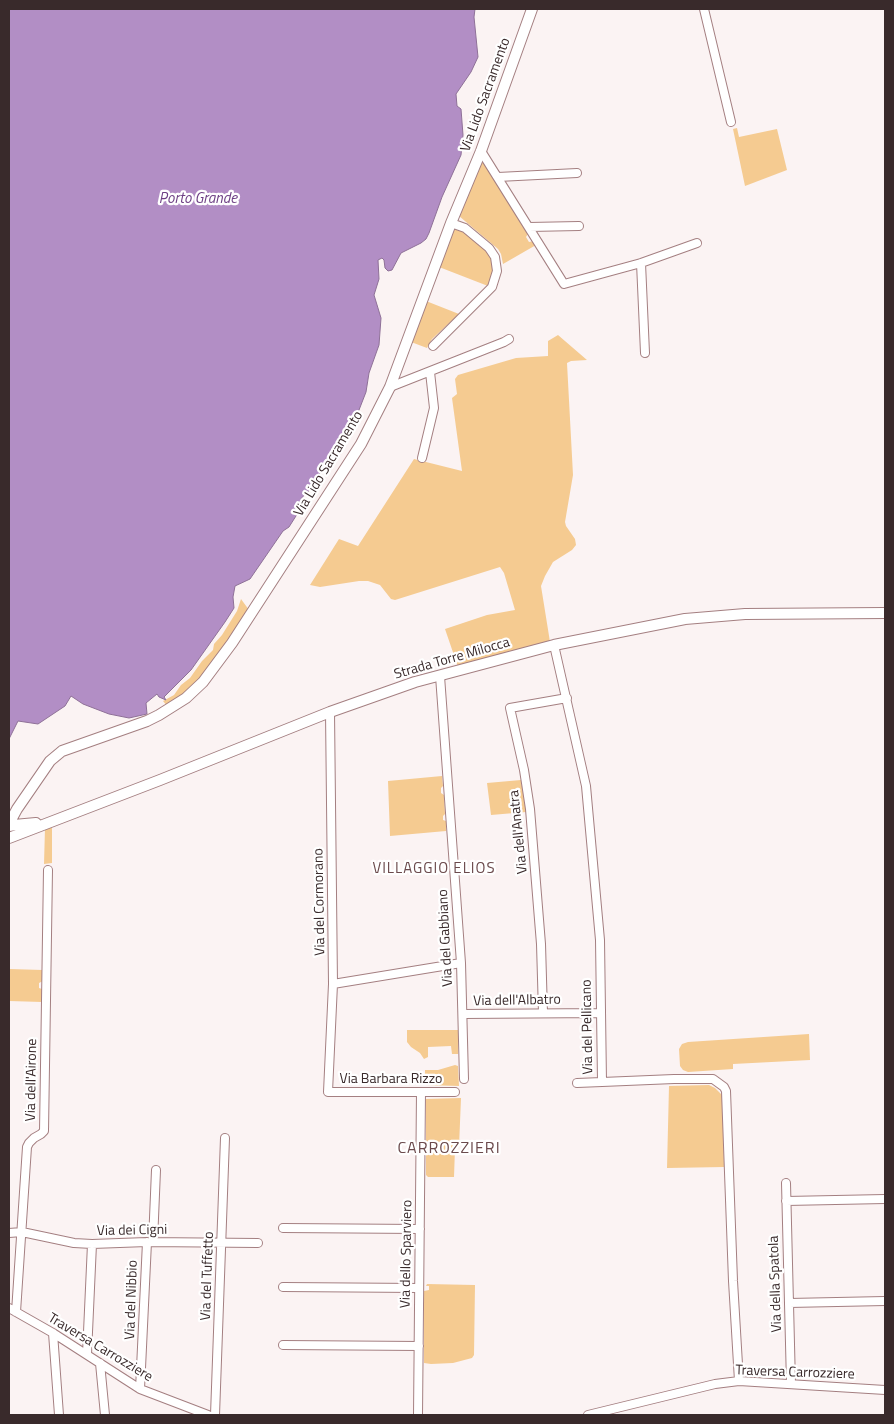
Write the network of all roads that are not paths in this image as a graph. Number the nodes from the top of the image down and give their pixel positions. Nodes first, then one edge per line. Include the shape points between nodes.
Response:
1 (532, 9) edge
2 (704, 9) edge
3 (731, 122) dead end
4 (481, 151) junction
5 (577, 173) dead end
6 (498, 177) junction
7 (451, 223) junction
8 (579, 226) dead end
9 (529, 227) junction
10 (697, 243) dead end
11 (641, 263) junction
12 (509, 339) dead end
13 (433, 346) dead end
14 (645, 353) dead end
15 (430, 372) junction
16 (390, 387) junction
17 (422, 458) dead end
18 (885, 614) edge
19 (554, 645) junction
20 (440, 676) junction
21 (567, 698) junction
22 (330, 712) junction
23 (17, 809) junction
24 (47, 823) junction
25 (32, 824) junction
26 (9, 825) edge
27 (12, 834) edge
28 (48, 870) dead end
29 (461, 963) junction
30 (333, 984) junction
31 (601, 1013) junction
32 (463, 1014) junction
33 (543, 1014) junction
34 (464, 1079) dead end
35 (602, 1082) junction
36 (577, 1083) dead end
37 (328, 1092) joint
38 (422, 1092) junction
39 (455, 1092) dead end
40 (225, 1138) dead end
41 (156, 1170) dead end
42 (786, 1183) dead end
43 (885, 1200) edge
44 (786, 1201) junction
45 (283, 1228) dead end
46 (420, 1229) junction
47 (22, 1232) junction
48 (9, 1233) edge
49 (150, 1242) junction
50 (222, 1242) junction
51 (258, 1243) dead end
52 (92, 1244) junction
53 (283, 1286) dead end
54 (420, 1288) junction
55 (885, 1300) edge
56 (789, 1303) junction
57 (12, 1310) edge
58 (52, 1333) junction
59 (282, 1345) dead end
60 (419, 1346) junction
61 (87, 1354) junction
62 (100, 1363) junction
63 (739, 1382) junction
64 (791, 1384) junction
65 (140, 1389) junction
66 (885, 1390) edge
67 (60, 1415) edge
68 (105, 1415) edge
69 (208, 1415) edge
70 (215, 1415) edge
71 (418, 1415) edge
72 (588, 1415) edge

1 - 4 street, Via Lido Sacramento
2 - 3 street
4 - 6 street
4 - 7 street, Via Lido Sacramento
5 - 6 street
6 - 9 street
7 - 13 street via 464,228 489,248 495,257 497,271 492,287
7 - 16 street, Via Lido Sacramento
8 - 9 street
9 - 11 street via 560,286
10 - 11 street
11 - 14 street
12 - 15 street
15 - 16 street
15 - 17 street via 434,408
16 - 23 street, Via Lido Sacramento via 361,444 232,643 203,682 186,698 147,721 62,751 50,760
18 - 19 street, Strada Torre Milocca via 746,614 685,618
19 - 20 street, Strada Torre Milocca
19 - 21 street, Via del Pellicano
20 - 22 street, Strada Torre Milocca
20 - 29 street, Via del Gabbiano
21 - 31 street, Via del Pellicano via 586,786 600,940
21 - 33 street, Via dell'Anatra via 510,708 530,809
22 - 24 street, Strada Torre Milocca
22 - 30 street, Via del Cormorano
23 - 25 street via 20,818
23 - 26 street, Via Lido Sacramento
24 - 25 street
24 - 27 street, Strada Torre Milocca
25 - 26 street
28 - 47 street, Via dell'Airone via 44,1131 27,1147
29 - 30 street
29 - 32 street, Via del Gabbiano
30 - 37 street, Via del Cormorano
31 - 33 street, Via dell'Albatro
31 - 35 street, Via del Pellicano
32 - 33 street, Via dell'Albatro
32 - 34 street, Via del Gabbiano
35 - 36 street
35 - 63 street, Via del Pellicano via 713,1079 726,1091
37 - 38 street, Via Barbara Rizzo
38 - 39 street, Via Barbara Rizzo
38 - 46 street, Via dello Sparviero
40 - 50 street, Via del Tuffetto
41 - 49 street, Via del Nibbio
42 - 44 street, Via della Spatola
43 - 44 street
44 - 56 street, Via della Spatola
45 - 46 street
46 - 54 street, Via dello Sparviero
47 - 48 street, Via dei Cigni
47 - 52 street, Via dei Cigni
47 - 57 street, Via dell'Airone
49 - 50 street, Via dei Cigni
49 - 52 street, Via dei Cigni
49 - 65 street, Via del Nibbio
50 - 51 street, Via dei Cigni
50 - 70 street, Via del Tuffetto
52 - 61 street
53 - 54 street
54 - 60 street, Via dello Sparviero
55 - 56 street
56 - 64 street, Via della Spatola
57 - 58 street, Traversa Carrozziere
58 - 61 street, Traversa Carrozziere
58 - 67 street
59 - 60 street
60 - 71 street, Via dello Sparviero
61 - 62 street, Traversa Carrozziere
62 - 65 street, Traversa Carrozziere
62 - 68 street
63 - 64 street, Traversa Carrozziere
63 - 72 street, Traversa Carrozziere via 715,1384
64 - 66 street, Traversa Carrozziere
65 - 69 street, Traversa Carrozziere

